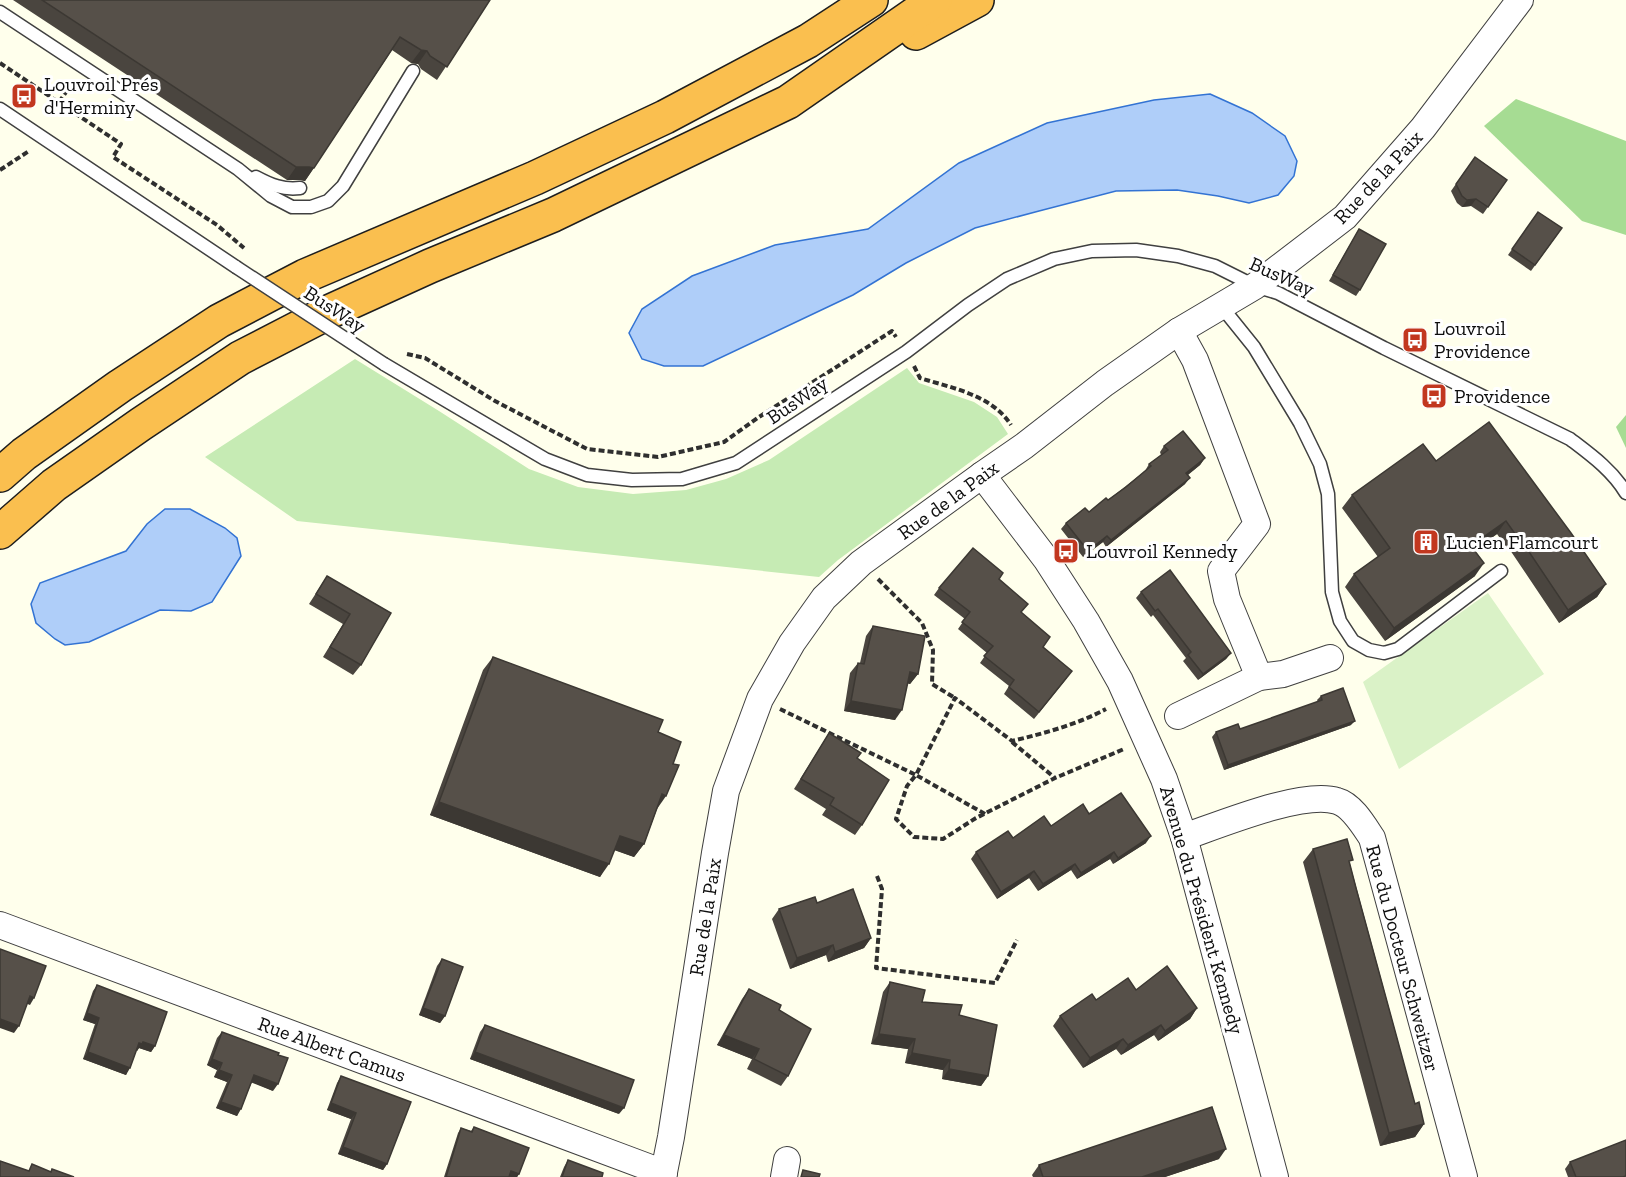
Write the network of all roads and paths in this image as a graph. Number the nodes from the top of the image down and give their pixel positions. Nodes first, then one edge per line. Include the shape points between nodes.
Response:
1 (871, 0) edge
2 (935, 0) edge
3 (977, 0) edge
4 (1520, 0) edge
5 (0, 12) edge
6 (0, 63) edge
7 (413, 71) edge
8 (788, 102) junction
9 (0, 109) edge
10 (238, 169) junction
11 (300, 188) edge
12 (252, 255) dead end
13 (1255, 286) junction
14 (1221, 306) junction
15 (1179, 331) junction
16 (906, 352) junction
17 (406, 354) dead end
18 (1024, 446) junction
19 (0, 475) edge
20 (982, 475) junction
21 (1626, 493) edge
22 (0, 532) edge
23 (861, 563) junction
24 (1501, 571) dead end
25 (1330, 658) dead end
26 (1258, 677) junction
27 (955, 698) junction
28 (1128, 698) junction
29 (759, 699) junction
30 (1178, 716) dead end
31 (1147, 739) junction
32 (1012, 741) junction
33 (916, 775) junction
34 (1055, 778) junction
35 (985, 814) junction
36 (1184, 837) junction
37 (877, 876) dead end
38 (0, 925) edge
39 (1017, 940) dead end
40 (663, 1175) edge
41 (1275, 1177) edge
42 (1464, 1177) edge

1 - 19 highway via 808,41 665,117 535,178 305,276 219,321 120,386
2 - 8 highway
3 - 8 highway
4 - 13 street, Rue de la Paix via 1423,128 1345,217
5 - 10 lane
6 - 12 path via 121,144 113,157 216,225
7 - 10 lane via 343,186 328,201 292,207 271,196
8 - 22 highway via 553,215 331,311 240,358 54,486
9 - 16 lane, BusWay, bridge via 384,364 545,459 587,475 632,480 682,479 736,463
10 - 11 lane via 287,190
13 - 14 street, Rue de la Paix
13 - 16 lane, BusWay via 1215,266 1178,255 1136,250 1092,251 1054,259 1007,279
13 - 21 lane, BusWay via 1278,293 1570,439 1596,458
14 - 15 street, Rue de la Paix
14 - 24 lane via 1254,347 1320,464 1328,494 1332,592 1340,621 1353,641 1369,650 1398,649
15 - 18 street, Rue de la Paix
15 - 26 street via 1195,360 1257,524 1221,571 1227,599
16 - 17 path via 892,331 724,442 658,457 587,449 424,358
16 - 18 path via 920,378 976,396 1005,416
18 - 20 street, Rue de la Paix
20 - 23 street, Rue de la Paix
20 - 28 street, Avenue du Président Kennedy via 1052,568
23 - 27 path via 922,622 933,650 932,684
23 - 29 street, Rue de la Paix via 824,598
25 - 26 street via 1283,674
26 - 30 street
27 - 32 path
27 - 33 path
28 - 31 street, Avenue du Président Kennedy
28 - 32 path via 1086,720
29 - 33 path
29 - 40 street, Rue de la Paix via 726,791
31 - 34 path
31 - 36 street, Avenue du Président Kennedy
32 - 34 path
33 - 35 path
33 - 35 path via 907,786 896,819 914,837 943,839
34 - 35 path
36 - 41 street, Avenue du Président Kennedy
36 - 42 street, Rue du Docteur Schweitzer via 1310,798 1339,801 1357,816 1372,838
37 - 39 path via 882,889 876,968 995,983
38 - 40 street, Rue Albert Camus

